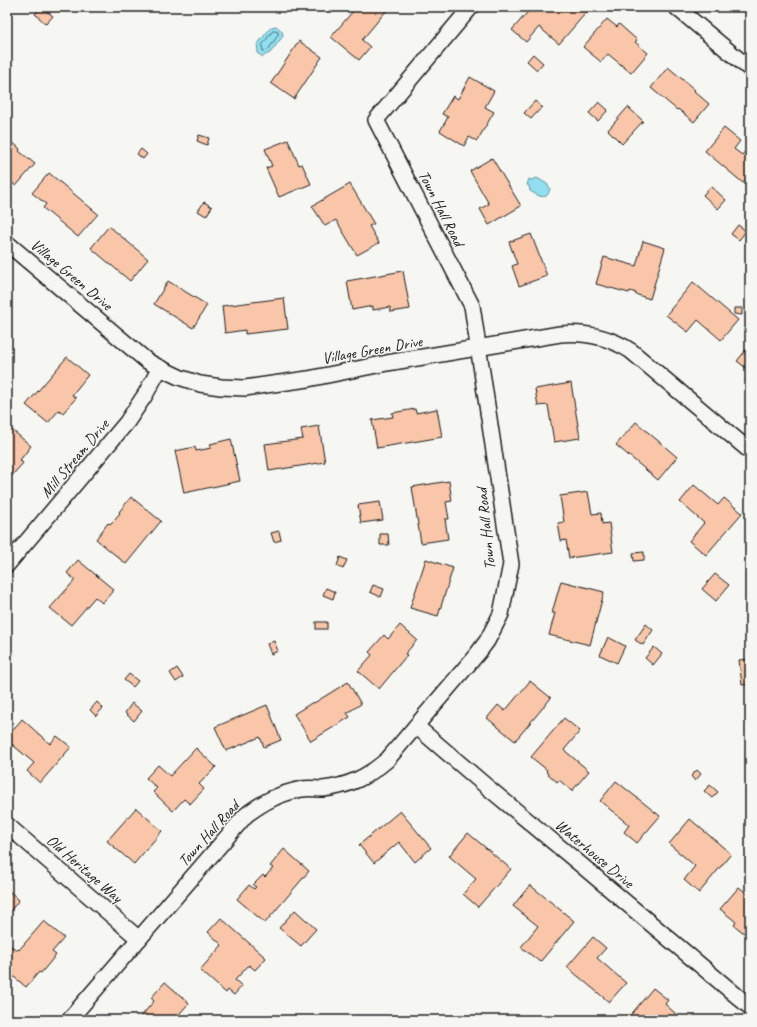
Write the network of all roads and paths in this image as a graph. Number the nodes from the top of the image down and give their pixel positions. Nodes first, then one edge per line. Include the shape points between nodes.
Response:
1 (471, 7) edge
2 (676, 7) edge
3 (750, 69) edge
4 (7, 243) edge
5 (479, 349) junction
6 (160, 368) junction
7 (750, 451) edge
8 (7, 564) edge
9 (416, 726) junction
10 (7, 825) edge
11 (139, 939) junction
12 (750, 1007) edge
13 (69, 1020) edge

1 - 5 street, Town Hall Road via 376,120 472,306
2 - 3 street
4 - 6 street, Village Green Drive via 147,361
5 - 6 street, Village Green Drive via 245,388 200,384 179,378
5 - 7 street, Village Green Drive via 572,333 610,340 631,351
5 - 9 street, Town Hall Road via 511,564 501,614 487,641
6 - 8 street, Mill Stream Drive via 127,422
9 - 11 street, Town Hall Road via 387,760 363,777 335,787 304,789 280,795 260,805 239,823
9 - 12 street, Waterhouse Drive
10 - 11 street, Old Heritage Way
11 - 13 street, Town Hall Road

